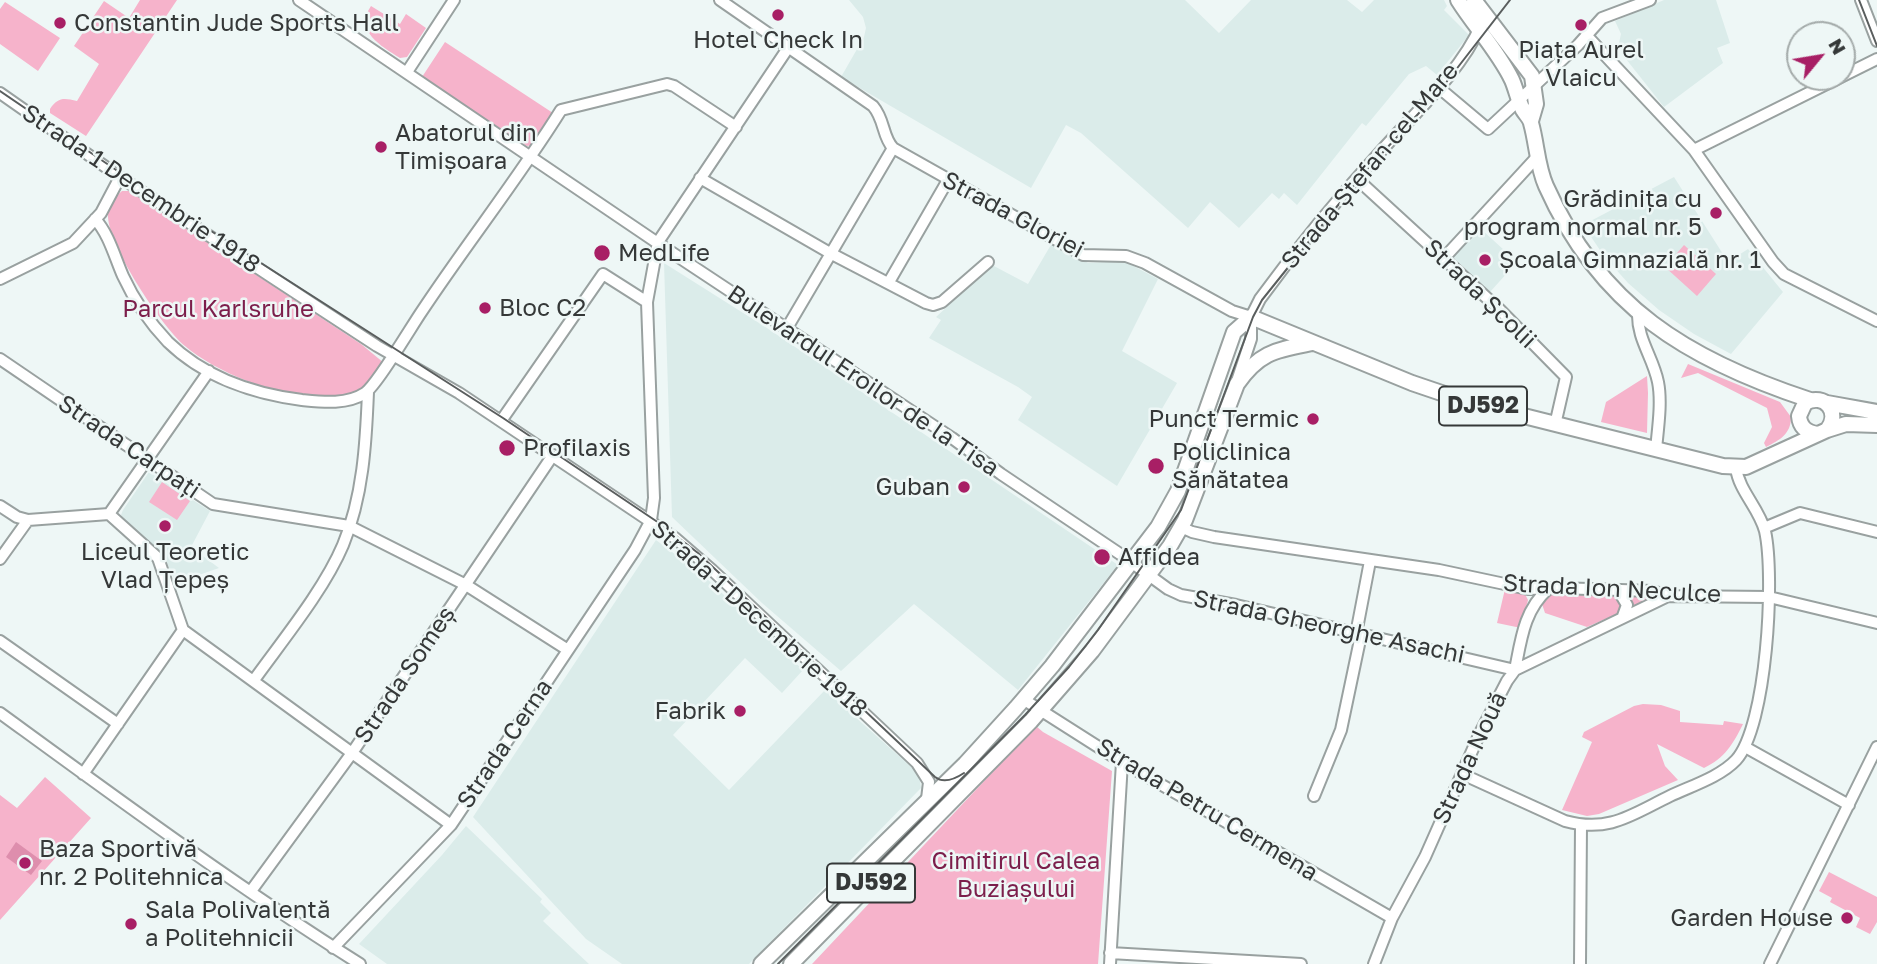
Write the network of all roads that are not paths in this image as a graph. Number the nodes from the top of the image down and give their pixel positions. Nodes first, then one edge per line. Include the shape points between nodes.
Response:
1 (299, 0) edge
2 (454, 0) edge
3 (720, 0) edge
4 (1458, 0) edge
5 (1474, 0) edge
6 (1650, 0) edge
7 (1861, 0) edge
8 (1486, 13) junction
9 (1479, 30) junction
10 (1586, 35) junction
11 (1877, 41) edge
12 (788, 48) junction
13 (1877, 59) edge
14 (407, 72) junction
15 (1512, 79) junction
16 (1438, 87) junction
17 (1533, 88) junction
18 (0, 93) edge
19 (1519, 100) junction
20 (1531, 121) junction
21 (736, 127) junction
22 (893, 148) junction
23 (1694, 150) junction
24 (532, 156) junction
25 (1537, 157) junction
26 (120, 177) junction
27 (700, 178) junction
28 (1357, 179) junction
29 (948, 180) junction
30 (95, 219) junction
31 (658, 242) junction
32 (830, 253) junction
33 (1444, 258) junction
34 (988, 262) dead end
35 (0, 279) edge
36 (889, 282) junction
37 (648, 302) junction
38 (1638, 313) junction
39 (1251, 317) junction
40 (1877, 321) edge
41 (787, 328) junction
42 (1314, 343) junction
43 (393, 353) junction
44 (0, 359) edge
45 (209, 371) junction
46 (1237, 383) junction
47 (368, 392) junction
48 (1783, 392) junction
49 (1810, 400) junction
50 (1827, 403) junction
51 (1877, 412) edge
52 (1799, 419) junction
53 (501, 421) junction
54 (1555, 425) junction
55 (1877, 425) edge
56 (1822, 432) junction
57 (1789, 446) junction
58 (1656, 449) junction
59 (553, 455) junction
60 (147, 460) junction
61 (1736, 468) junction
62 (0, 506) edge
63 (109, 514) junction
64 (27, 520) junction
65 (651, 520) junction
66 (349, 526) junction
67 (1181, 527) junction
68 (1764, 528) junction
69 (1877, 532) edge
70 (0, 559) edge
71 (1370, 561) junction
72 (1131, 562) junction
73 (1148, 576) junction
74 (466, 585) junction
75 (1528, 589) junction
76 (1548, 589) junction
77 (1618, 590) junction
78 (1668, 596) junction
79 (1769, 597) junction
80 (1533, 604) junction
81 (1623, 616) junction
82 (1877, 623) edge
83 (183, 631) junction
84 (1358, 635) junction
85 (0, 641) edge
86 (568, 650) junction
87 (1515, 670) junction
88 (254, 680) junction
89 (1023, 699) junction
90 (1042, 710) junction
91 (0, 713) edge
92 (118, 724) junction
93 (1745, 747) junction
94 (1877, 747) edge
95 (352, 753) junction
96 (1122, 762) junction
97 (83, 774) junction
98 (1462, 774) junction
99 (1314, 796) dead end
100 (927, 799) junction
101 (1849, 805) junction
102 (451, 825) junction
103 (1581, 825) junction
104 (255, 886) junction
105 (1392, 918) junction
106 (333, 948) junction
107 (1110, 958) edge
108 (1235, 962) edge
109 (360, 964) edge
110 (761, 964) edge
111 (791, 964) edge
112 (1301, 964) edge
113 (1374, 964) edge
114 (1580, 964) edge
115 (1770, 964) edge

1 - 14 street, Bulevardul Eroilor de la Tisa
2 - 14 street
3 - 12 street
4 - 9 main road
5 - 8 main road
6 - 10 street via 1605,16
7 - 11 street
8 - 9 street, Strada Ștefan cel Mare
8 - 17 main road via 1528,69
9 - 15 main road
9 - 16 street, Strada Ștefan cel Mare
10 - 17 street
10 - 23 street
12 - 21 street
12 - 22 street via 873,106
13 - 23 street
14 - 24 street, Bulevardul Eroilor de la Tisa
15 - 17 street
15 - 19 main road
16 - 19 street via 1488,129
16 - 28 street, Strada Ștefan cel Mare
17 - 19 street
17 - 20 main road
18 - 26 street, Strada 1 Decembrie 1918
19 - 20 main road
20 - 25 main road
21 - 24 street via 667,84 561,110
21 - 27 street
22 - 29 street, Strada Gloriei
22 - 32 street
23 - 40 street via 1784,274
24 - 31 street, Bulevardul Eroilor de la Tisa
24 - 43 street
25 - 33 street
25 - 38 main road via 1545,183 1577,244
26 - 30 street
26 - 43 street, Strada 1 Decembrie 1918
27 - 31 street
27 - 32 street
28 - 33 street, Strada Școlii
28 - 39 street, Strada Ștefan cel Mare via 1268,287
29 - 36 street
29 - 39 street, Strada Gloriei via 1083,256 1128,257 1145,263
30 - 35 street via 73,243
30 - 45 street via 129,289 153,324 181,353
31 - 37 street
31 - 41 street, Bulevardul Eroilor de la Tisa
32 - 36 street
32 - 41 street
33 - 54 street, Strada Școlii via 1566,377
34 - 36 street via 938,304 926,303
37 - 53 street via 603,274
37 - 65 street via 654,476
38 - 48 main road via 1688,348
38 - 58 street via 1637,328 1659,383
39 - 42 main road, DJ592
39 - 46 street, Strada Ștefan cel Mare via 1251,339
39 - 72 main road, Strada Ștefan cel Mare / DJ592 via 1234,332 1172,504
41 - 72 street, Bulevardul Eroilor de la Tisa
42 - 46 main road, DJ592 via 1270,352 1249,366
42 - 54 main road, DJ592 via 1412,383
43 - 47 street
43 - 53 street, Strada 1 Decembrie 1918
44 - 60 street, Strada Carpați
45 - 47 street via 256,391 289,398 335,402
45 - 60 street
46 - 67 main road, Strada Ștefan cel Mare / DJ592
47 - 66 street via 366,447
48 - 49 main road
48 - 52 main road
49 - 50 main road
49 - 52 main road
50 - 51 main road
50 - 56 main road via 1833,417
52 - 56 main road via 1806,431
52 - 57 main road
53 - 59 street, Strada 1 Decembrie 1918
54 - 58 main road, DJ592
55 - 56 main road via 1846,424
56 - 57 main road
57 - 61 main road via 1755,464
58 - 61 main road, DJ592
59 - 65 street, Strada 1 Decembrie 1918
59 - 74 street, Strada Someș
60 - 63 street
60 - 66 street, Strada Carpați via 213,504
61 - 68 street
62 - 64 street
63 - 64 street
63 - 83 street via 158,558
64 - 70 street
65 - 86 street, Strada Cerna
65 - 100 street, Strada 1 Decembrie 1918 via 690,549 917,763 929,782
66 - 74 street, Strada Carpați
66 - 88 street via 332,566
67 - 71 street, Strada Ion Neculce via 1214,537
67 - 73 main road, Strada Ștefan cel Mare / DJ592
68 - 69 street via 1800,513
68 - 79 street
71 - 75 street, Strada Ion Neculce
71 - 84 street
72 - 73 street, Bulevardul Eroilor de la Tisa
72 - 89 main road, Strada Ștefan cel Mare / DJ592
73 - 84 street, Strada Gheorghe Asachi via 1181,595
73 - 90 main road, Strada Ștefan cel Mare / DJ592
74 - 86 street, Strada Carpați
74 - 95 street, Strada Someș
75 - 76 street, Strada Ion Neculce
75 - 80 street
76 - 77 street, Strada Ion Neculce
76 - 80 street
77 - 78 street, Strada Ion Neculce
77 - 81 street via 1627,605
78 - 79 street, Strada Ion Neculce
78 - 81 street, Strada Nouă
79 - 82 street, Strada Ion Neculce
79 - 93 street via 1762,680
80 - 87 street
81 - 87 street, Strada Nouă
83 - 88 street
83 - 92 street
84 - 87 street, Strada Gheorghe Asachi
84 - 99 street via 1341,730
85 - 92 street
86 - 102 street, Strada Cerna
87 - 98 street, Strada Nouă
88 - 95 street
89 - 90 street, Strada Petru Cermena
89 - 100 main road, Strada Ștefan cel Mare / DJ592
90 - 96 street, Strada Petru Cermena
90 - 111 main road, Strada Ștefan cel Mare / DJ592
91 - 97 street
92 - 97 street
93 - 101 street
93 - 103 street via 1726,769 1637,812 1599,827
94 - 101 street
95 - 102 street
95 - 104 street, Strada Someș
96 - 105 street, Strada Petru Cermena
96 - 107 street
97 - 104 street
98 - 103 street
98 - 105 street, Strada Nouă
100 - 110 main road, DJ592
101 - 115 street
102 - 106 street, Strada Cerna
103 - 114 street
104 - 106 street
105 - 113 street, Strada Nouă
106 - 109 street
107 - 108 street
108 - 112 street

